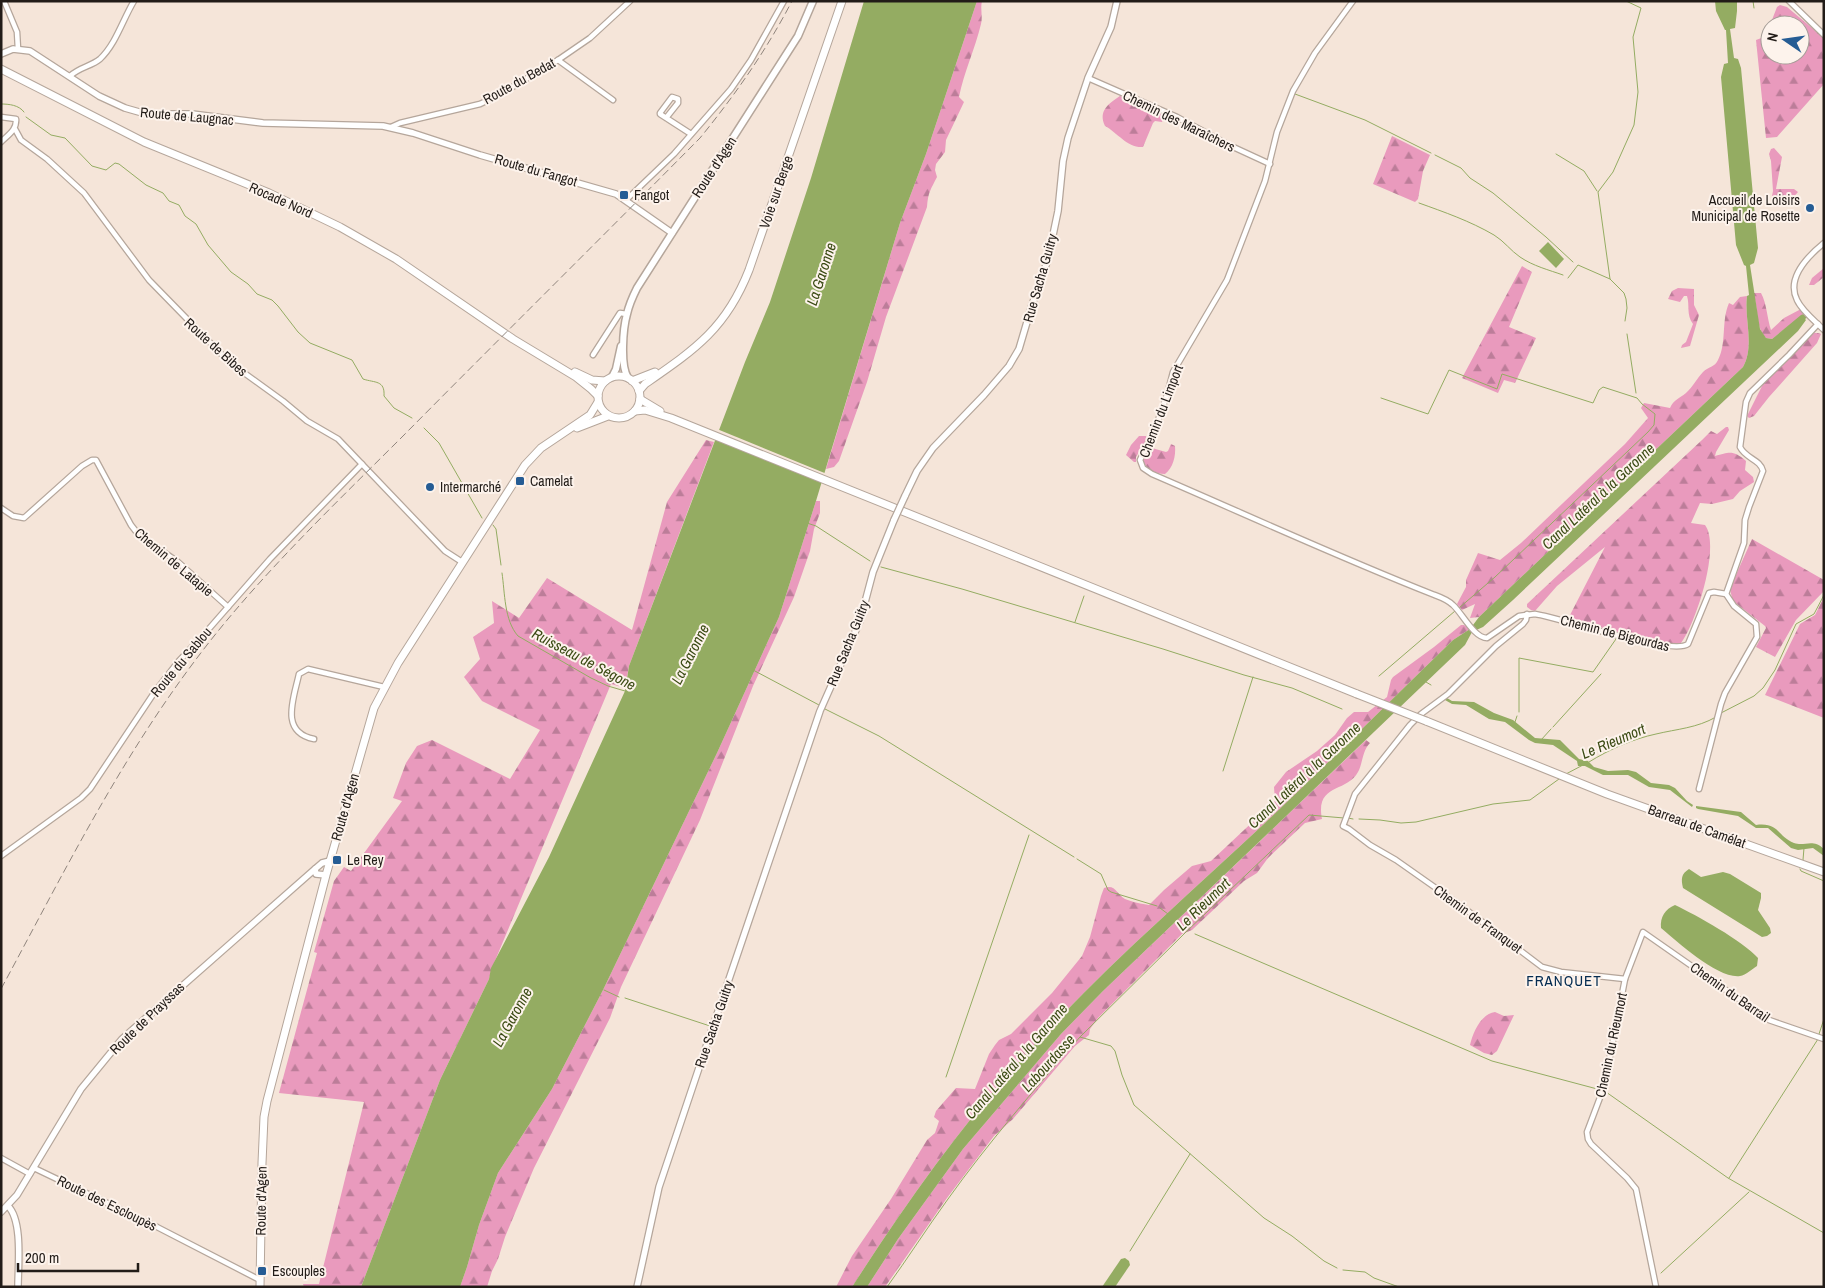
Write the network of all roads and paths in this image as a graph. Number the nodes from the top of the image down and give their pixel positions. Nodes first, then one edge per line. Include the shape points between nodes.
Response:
1 (4, 1) edge
2 (134, 1) edge
3 (630, 1) edge
4 (784, 1) edge
5 (813, 1) edge
6 (842, 1) edge
7 (1118, 1) edge
8 (1353, 1) edge
9 (1789, 1) edge
10 (1824, 35) edge
11 (18, 49) junction
12 (1, 54) edge
13 (558, 60) junction
14 (1, 69) edge
15 (70, 76) junction
16 (1088, 78) junction
17 (613, 100) dead end
18 (1, 117) edge
19 (666, 118) junction
20 (391, 127) junction
21 (15, 129) junction
22 (691, 134) junction
23 (1, 142) edge
24 (1270, 164) junction
25 (626, 200) junction
26 (672, 233) junction
27 (1824, 243) edge
28 (627, 314) junction
29 (1818, 324) junction
30 (1824, 330) edge
31 (624, 335) junction
32 (593, 355) dead end
33 (546, 359) junction
34 (676, 362) junction
35 (608, 379) junction
36 (630, 380) junction
37 (639, 391) junction
38 (598, 399) junction
39 (640, 399) junction
40 (635, 411) junction
41 (608, 416) junction
42 (674, 419) junction
43 (550, 442) junction
44 (362, 464) junction
45 (1, 508) edge
46 (462, 562) junction
47 (1726, 594) junction
48 (228, 607) junction
49 (1527, 614) junction
50 (384, 687) junction
51 (314, 739) dead end
52 (1699, 789) dead end
53 (1, 856) edge
54 (330, 861) junction
55 (315, 872) junction
56 (1824, 872) edge
57 (326, 875) junction
58 (1643, 932) joint
59 (1625, 979) junction
60 (1824, 1039) edge
61 (1, 1158) edge
62 (32, 1171) junction
63 (8, 1206) junction
64 (1, 1212) edge
65 (260, 1283) edge
66 (18, 1287) edge
67 (637, 1287) edge
68 (1656, 1287) edge

1 - 11 street via 17,32
2 - 15 street via 102,57
3 - 13 street, Route du Bedat via 600,30
4 - 22 street via 737,81
5 - 26 main road, Route d'Agen via 798,36
6 - 34 main road, Voie sur Berge via 742,287 713,331
7 - 16 street, Rue Sacha Guitry via 1111,27
8 - 24 street, Chemin du Limport via 1315,53 1293,91 1277,132
9 - 10 street
11 - 12 street
11 - 15 street, Route de Laugnac via 36,54
13 - 17 street
13 - 20 street, Route du Bedat via 480,104
14 - 33 main road, Rocade Nord via 144,142 340,226 396,259
15 - 20 street, Route de Laugnac via 99,96 146,114 192,114 263,123
16 - 24 street, Chemin des Maraîchers via 1176,116
16 - 67 street, Rue Sacha Guitry, bridge via 1065,152 1048,260 1020,349 984,395 933,448 917,471 894,520 873,572 860,621 820,711 701,1061 659,1187
18 - 21 street via 16,119
19 - 19 street via 660,112 675,97 678,103
19 - 22 street
20 - 25 street, Route du Fangot via 589,185
21 - 23 street
21 - 44 street, Route de Bibes via 21,140 84,193 149,280 229,362 307,421 338,439
22 - 25 street
24 - 49 street, Chemin du Limport via 1227,280 1173,372 1168,395 1141,456 1141,465 1152,474 1444,599 1461,612 1483,638
25 - 26 street, Route du Fangot
26 - 28 main road, Route d'Agen via 637,288
27 - 29 street via 1812,253 1794,285 1797,301
28 - 31 main road, Route d'Agen
28 - 32 street via 620,313
29 - 30 street
29 - 47 street via 1752,389 1746,402 1740,448 1745,455 1760,463 1764,471 1749,507 1744,543
31 - 35 main road, Route d'Agen via 616,368
31 - 36 main road, Route d'Agen via 624,369
33 - 35 main road via 592,380
33 - 38 main road via 586,384
34 - 36 main road via 646,377
34 - 37 main road
35 - 36 main road via 620,376
35 - 38 main road via 600,388
36 - 37 main road
37 - 39 main road
38 - 41 main road
38 - 43 main road, Route d'Agen via 594,411
39 - 40 main road
39 - 42 main road
40 - 41 main road via 624,418
40 - 42 main road via 645,410
41 - 43 main road, Route d'Agen
42 - 56 main road, Barreau de Camélat, bridge via 1558,775
43 - 46 main road, Route d'Agen via 525,465
44 - 46 street, Route de Bibes via 446,551
44 - 48 street, Route du Sablou
45 - 48 street, Chemin de Latapie via 13,516 24,518 82,466 96,460 138,534 178,562
46 - 50 main road, Route d'Agen
47 - 49 street, Chemin de Bigourdas via 1709,593 1688,644 1679,648
47 - 52 street via 1734,606 1756,624 1758,632 1726,693
48 - 53 street, Route du Sablou via 154,692 90,789
49 - 59 street, Chemin de Franquet via 1523,624 1410,725 1361,785 1343,824 1542,967
50 - 51 street via 308,669 303,671 299,674 290,716 300,735
50 - 54 main road, Route d'Agen via 366,731
54 - 55 street via 322,863
54 - 57 main road, Route d'Agen
55 - 57 street
55 - 62 street, Route de Prayssas via 306,876 122,1039 81,1089
57 - 65 main road, Route d'Agen via 264,1117
58 - 59 street, Chemin du Rieumort
58 - 60 street, Chemin du Barrail via 1769,1020
59 - 68 street, Chemin du Rieumort via 1604,1087 1587,1132 1591,1144 1636,1189
61 - 62 street, Route des Escloupès
62 - 63 street, Route de Prayssas
62 - 65 street, Route des Escloupès via 157,1227
63 - 64 street, Route de Prayssas
63 - 66 street via 14,1213 17,1228

